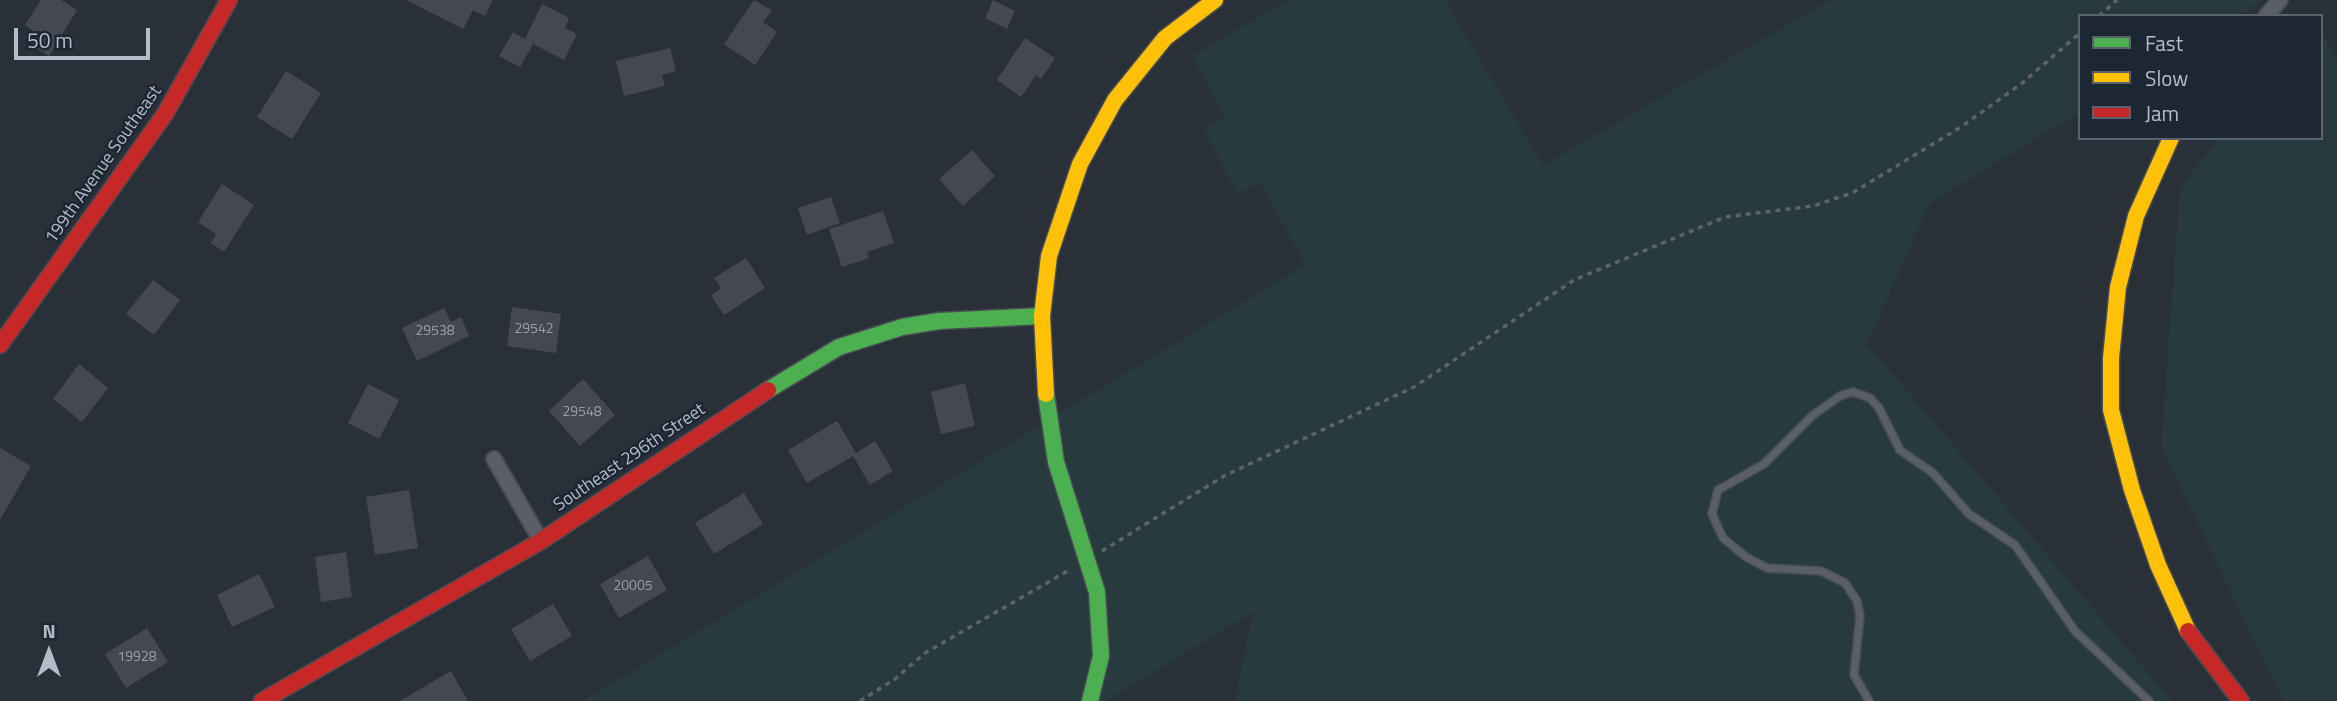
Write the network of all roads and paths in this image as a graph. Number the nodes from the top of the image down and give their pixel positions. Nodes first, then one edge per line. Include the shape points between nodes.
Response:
1 (229, 0) edge
2 (2117, 0) edge
3 (2280, 0) edge
4 (1207, 2) edge
5 (2101, 14) edge
6 (2268, 14) edge
7 (2078, 35) edge
8 (2170, 140) edge
9 (1042, 316) junction
10 (0, 345) edge
11 (494, 459) dead end
12 (541, 541) junction
13 (1087, 560) junction
14 (262, 701) edge
15 (860, 701) edge
16 (1090, 701) edge
17 (1868, 701) edge
18 (2149, 701) edge
19 (2241, 701) edge

1 - 10 street, 199th Avenue Southeast via 165,114
2 - 5 path
3 - 6 street
4 - 9 street via 1137,70 1096,131 1066,199 1049,256
7 - 13 path via 1962,127 1852,193 1813,206 1725,217 1574,279 1415,387 1224,476
8 - 19 street via 2136,216 2118,287 2111,410 2158,565 2190,635
9 - 12 street, Southeast 296th Street via 939,320 839,347 808,363
9 - 13 street via 1056,462
11 - 12 street
12 - 14 street, Southeast 296th Street
13 - 15 path via 925,653
13 - 16 street via 1101,624 1101,656
17 - 18 lane via 1854,675 1860,616 1845,583 1821,571 1776,569 1746,557 1723,538 1712,514 1718,490 1764,464 1812,415 1853,392 1870,398 1879,408 1900,450 1933,473 1969,514 2015,545 2075,631

